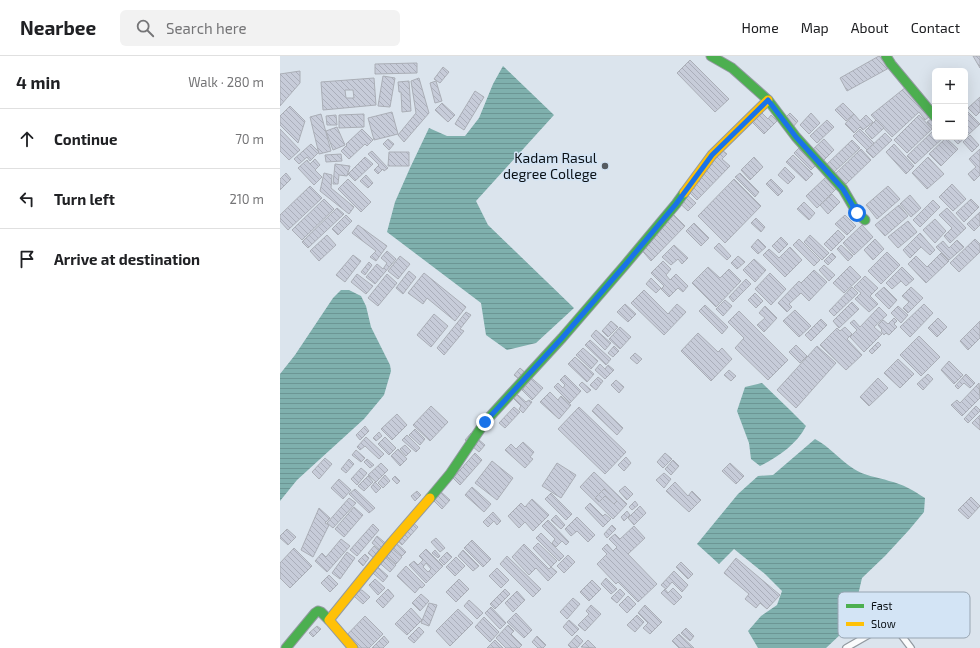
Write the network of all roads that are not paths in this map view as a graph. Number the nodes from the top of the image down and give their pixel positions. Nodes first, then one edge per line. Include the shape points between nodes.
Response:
1 (711, 56) edge
2 (886, 56) edge
3 (768, 100) junction
4 (932, 113) edge
5 (865, 220) dead end
6 (329, 620) junction
7 (863, 638) edge
8 (904, 638) edge
9 (286, 648) edge
10 (353, 648) edge
11 (846, 648) edge
12 (912, 648) edge

1 - 3 street via 732,68
2 - 4 street
3 - 5 street via 796,137 843,189 857,213
3 - 6 street via 712,155 676,204 625,265 485,422 450,474
6 - 9 street via 318,611
6 - 10 street
7 - 11 lane
8 - 12 lane

